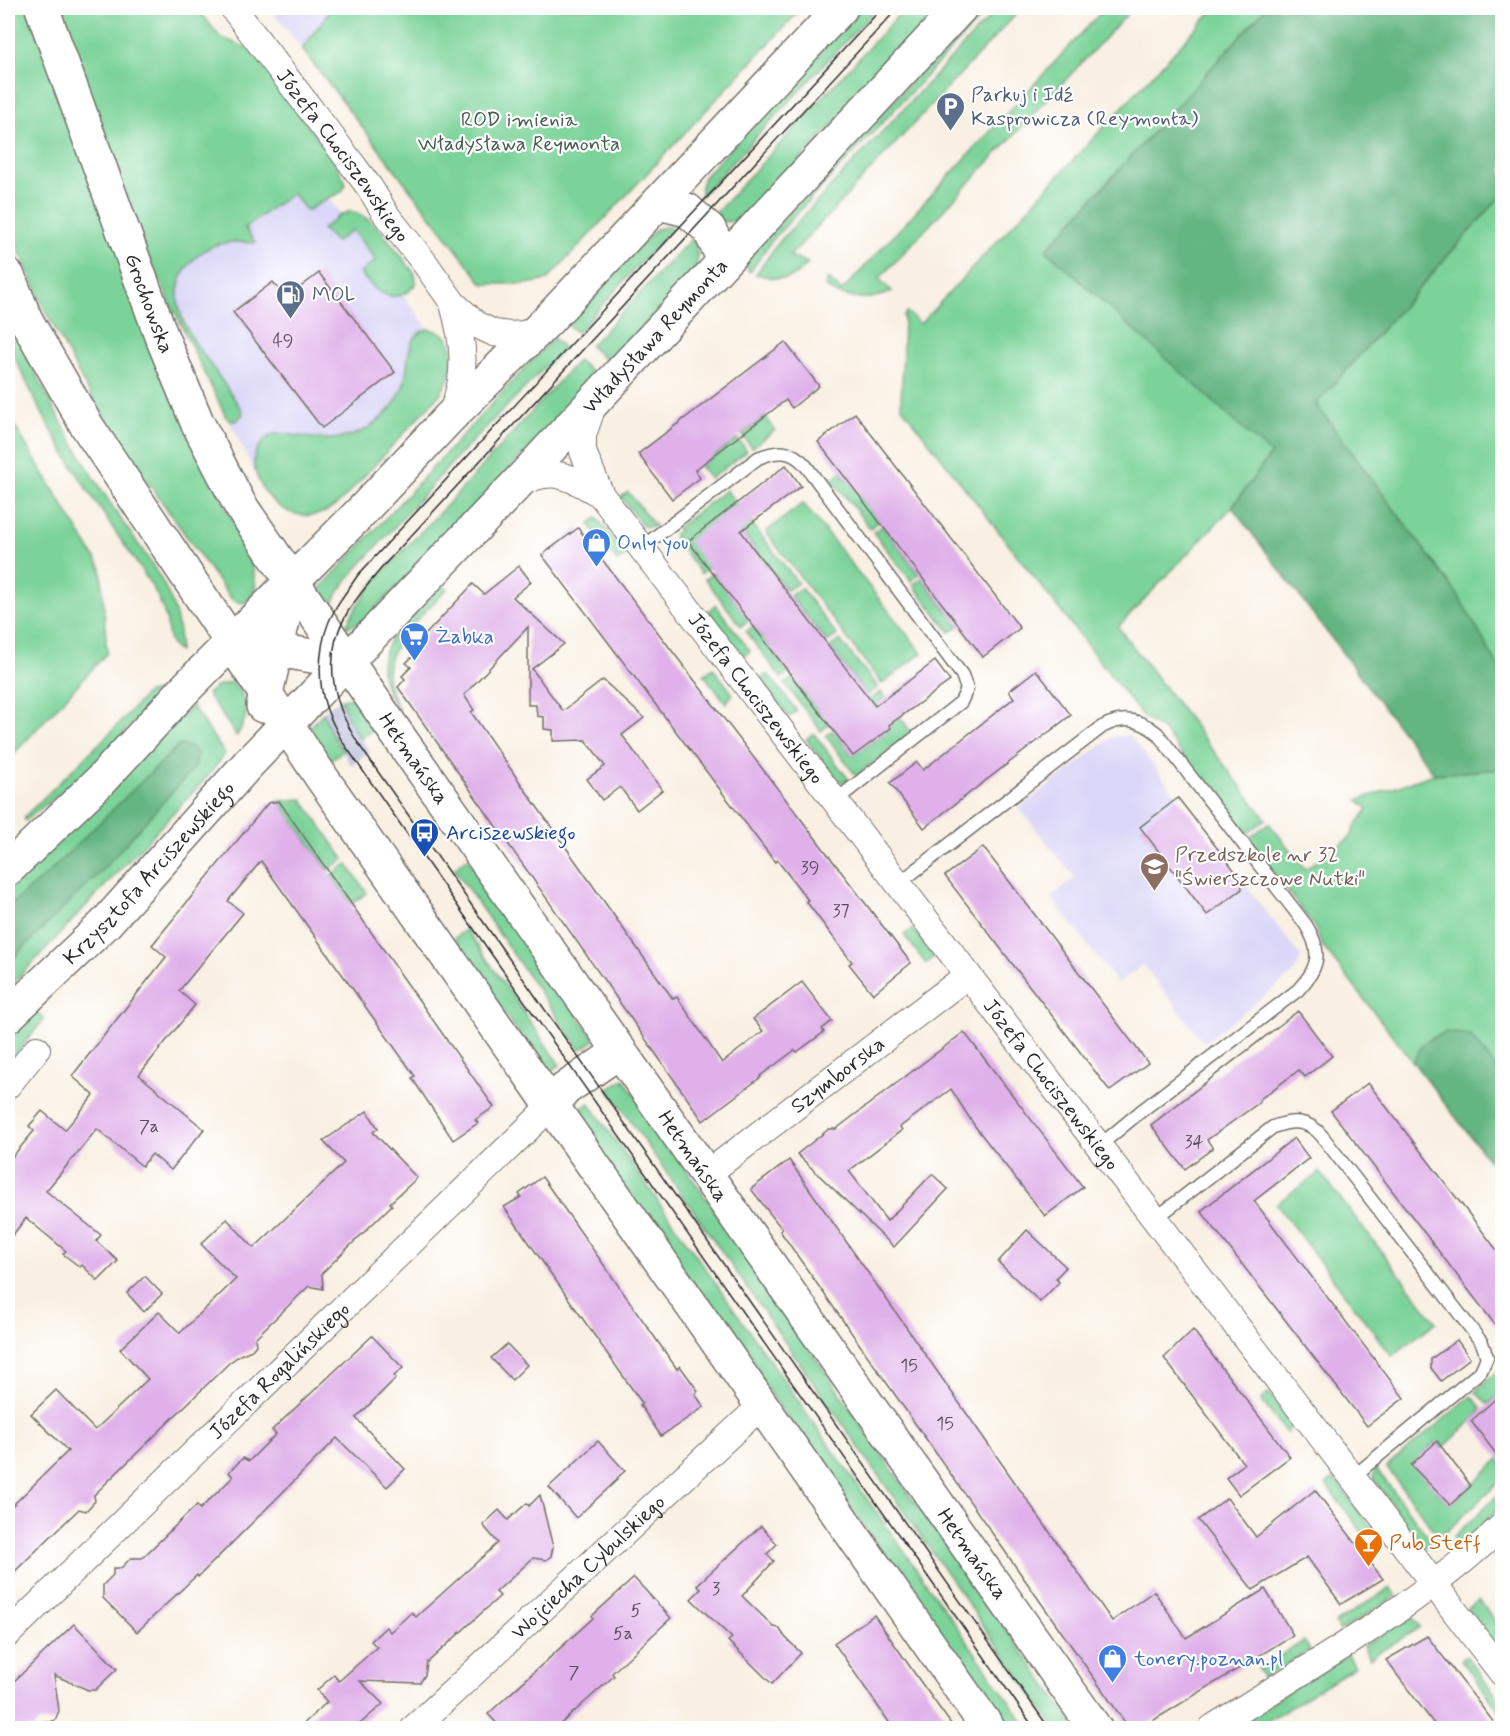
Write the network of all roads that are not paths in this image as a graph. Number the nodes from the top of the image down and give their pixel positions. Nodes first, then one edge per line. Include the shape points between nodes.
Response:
1 (42, 8) edge
2 (233, 8) edge
3 (841, 8) edge
4 (960, 8) edge
5 (659, 203) junction
6 (724, 260) junction
7 (8, 276) edge
8 (453, 303) junction
9 (541, 327) junction
10 (595, 400) junction
11 (449, 418) junction
12 (514, 487) junction
13 (601, 495) junction
14 (641, 548) junction
15 (292, 582) junction
16 (231, 642) junction
17 (276, 650) junction
18 (347, 662) junction
19 (266, 693) junction
20 (287, 725) junction
21 (249, 763) junction
22 (835, 801) junction
23 (8, 869) edge
24 (898, 884) junction
25 (968, 975) junction
26 (8, 1016) edge
27 (37, 1049) dead end
28 (620, 1051) junction
29 (8, 1085) edge
30 (551, 1106) junction
31 (1099, 1146) junction
32 (706, 1174) junction
33 (1155, 1219) junction
34 (761, 1406) junction
35 (1353, 1477) junction
36 (1503, 1526) edge
37 (1434, 1584) junction
38 (8, 1634) edge
39 (1503, 1673) edge
40 (414, 1728) edge
41 (988, 1728) edge
42 (1095, 1728) edge
43 (1212, 1728) edge

1 - 15 main road, Grochowska via 197,422 240,505
2 - 8 street, Józefa Chociszewskiego
3 - 5 main road
4 - 6 main road, Władysława Reymonta
5 - 6 main road via 687,210 709,229
5 - 9 main road
6 - 10 main road, Władysława Reymonta
7 - 16 main road via 26,320 85,423
8 - 9 street, Józefa Chociszewskiego via 477,325 494,333 509,335
8 - 11 street, Józefa Chociszewskiego via 464,355 461,387
9 - 11 main road
10 - 12 main road, Władysława Reymonta
10 - 13 street, Józefa Chociszewskiego via 583,435 583,452
11 - 15 main road
12 - 13 street, Józefa Chociszewskiego via 545,473 574,479
12 - 18 main road, Władysława Reymonta
13 - 14 street, Józefa Chociszewskiego
14 - 22 street, Józefa Chociszewskiego
14 - 22 lane via 758,458 784,452 793,454 806,466 962,675 967,689 961,702
15 - 16 main road
15 - 17 main road
15 - 18 main road, Hetmańska
16 - 17 main road
16 - 19 main road
16 - 23 main road via 100,780
17 - 18 main road
17 - 19 main road
18 - 20 main road, Krzysztofa Arciszewskiego
18 - 28 main road, Hetmańska
19 - 20 main road
19 - 21 main road
20 - 21 main road, Krzysztofa Arciszewskiego
20 - 30 main road
21 - 26 main road, Krzysztofa Arciszewskiego via 105,924
22 - 24 street, Józefa Chociszewskiego
24 - 25 street, Józefa Chociszewskiego
24 - 31 lane via 1101,727 1112,721 1136,720 1157,733 1306,925 1314,937 1316,965 1298,990
25 - 31 street, Józefa Chociszewskiego
25 - 32 street, Szymborska
27 - 29 street
28 - 30 main road via 565,1089
28 - 32 main road, Hetmańska
30 - 34 main road
30 - 38 street, Józefa Rogalińskiego
31 - 33 street, Józefa Chociszewskiego
32 - 42 main road, Hetmańska
33 - 35 street, Józefa Chociszewskiego
33 - 35 lane via 1274,1127 1291,1121 1308,1124 1322,1136 1482,1343 1487,1357 1481,1371
34 - 40 street, Wojciecha Cybulskiego
34 - 41 main road
35 - 37 street, Józefa Chociszewskiego
36 - 37 street
37 - 39 street, Józefa Chociszewskiego
37 - 43 street

